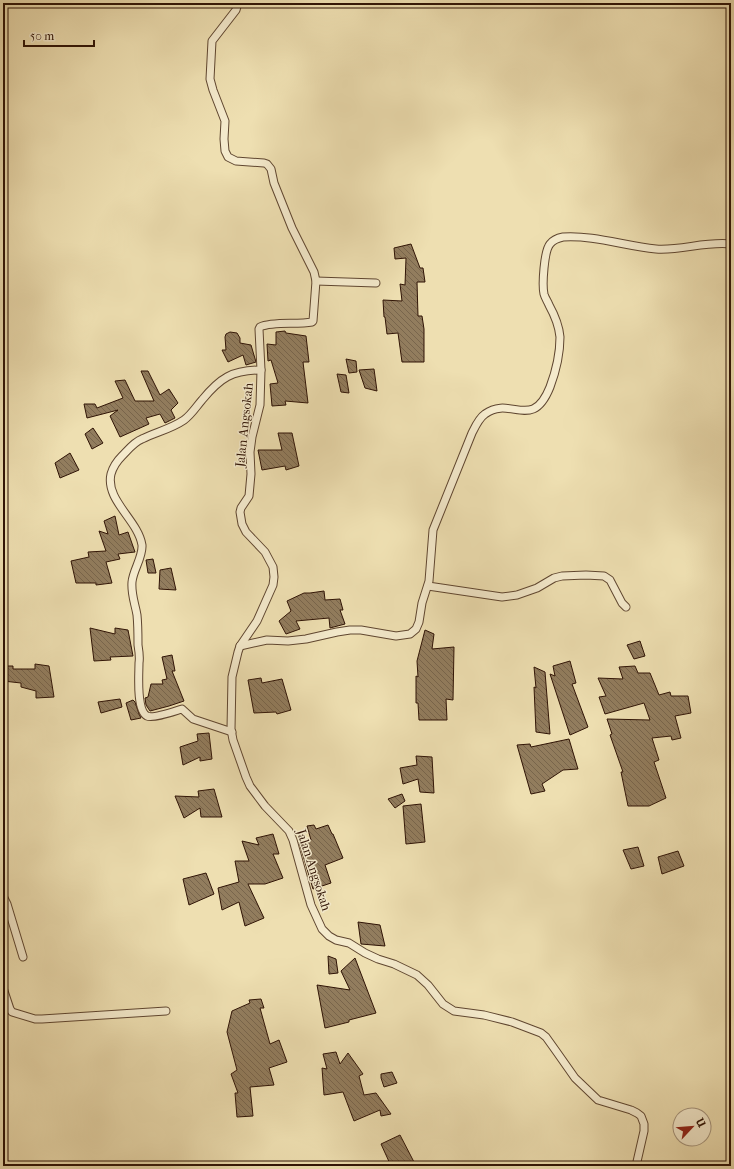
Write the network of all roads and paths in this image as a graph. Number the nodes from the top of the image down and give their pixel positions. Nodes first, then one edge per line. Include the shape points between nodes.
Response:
1 (238, 3) edge
2 (731, 244) edge
3 (316, 281) junction
4 (376, 283) dead end
5 (261, 370) junction
6 (428, 586) junction
7 (626, 607) dead end
8 (240, 646) junction
9 (232, 732) junction
10 (3, 896) edge
11 (23, 957) dead end
12 (3, 988) edge
13 (166, 1011) dead end
14 (636, 1166) edge

1 - 3 street, Jalan Angsokah via 236,10 212,41 211,50 210,79 225,121 225,151 233,160 267,164 271,169 292,228
2 - 6 street via 656,249 586,238 562,237 554,239 549,244 544,267 544,294 560,335 559,354 550,386 537,408 497,408 484,414 479,420 433,530
3 - 4 street
3 - 5 street, Jalan Angsokah via 312,322 268,324 260,327
5 - 8 street, Jalan Angsokah via 260,405 250,452 249,496 240,512 246,532 265,552 273,567 274,577 257,621
5 - 9 street via 234,373 212,389 185,419 135,443 114,466 110,481 116,500 133,523 142,545 142,553 132,581 132,594 136,608 140,654 138,695 144,713 151,716 182,709 193,719
6 - 7 street via 502,597 517,595 562,576 604,576 610,580
6 - 8 street via 419,622 410,634 396,636 350,630 306,639 267,640
8 - 9 street, Jalan Angsokah via 232,677
9 - 14 street, Jalan Angsokah via 250,786 289,831 311,905 322,929 336,940 349,943 365,953 417,975 443,1004 454,1011 512,1022 541,1033 575,1078 598,1100 631,1110 641,1116 644,1131
10 - 11 street
12 - 13 street via 12,1012 35,1019

